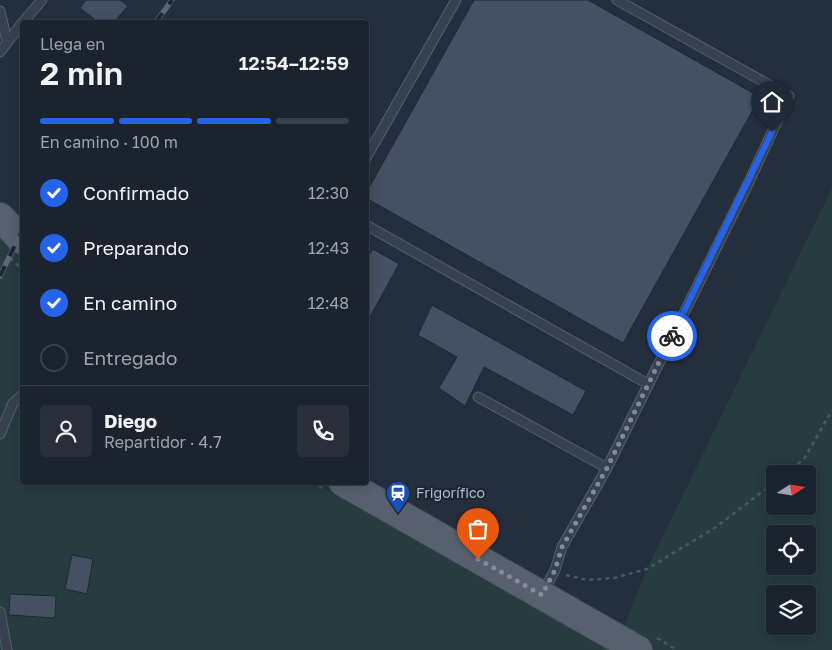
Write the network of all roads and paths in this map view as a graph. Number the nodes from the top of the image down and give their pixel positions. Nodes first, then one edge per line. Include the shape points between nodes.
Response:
1 (42, 0) edge
2 (456, 0) edge
3 (617, 0) edge
4 (0, 11) edge
5 (25, 20) edge
6 (20, 26) edge
7 (7, 41) junction
8 (0, 52) edge
9 (369, 153) edge
10 (0, 218) edge
11 (369, 227) edge
12 (20, 238) edge
13 (648, 384) junction
14 (20, 397) edge
15 (478, 397) dead end
16 (832, 410) edge
17 (0, 434) edge
18 (796, 465) edge
19 (607, 468) junction
20 (348, 485) edge
21 (766, 489) edge
22 (555, 570) junction
23 (542, 595) junction
24 (0, 612) edge
25 (7, 650) edge
26 (638, 650) edge

1 - 5 lane
2 - 9 lane
3 - 13 lane via 788,96
4 - 7 lane
6 - 7 lane
7 - 8 lane
10 - 12 main road
11 - 13 lane
13 - 19 lane
14 - 17 lane via 13,403
15 - 19 lane
16 - 18 path via 804,459
19 - 22 lane via 562,547
20 - 23 main road
21 - 22 path via 716,527 647,569 614,578 587,580 571,578
22 - 23 lane
23 - 26 main road
24 - 25 lane

